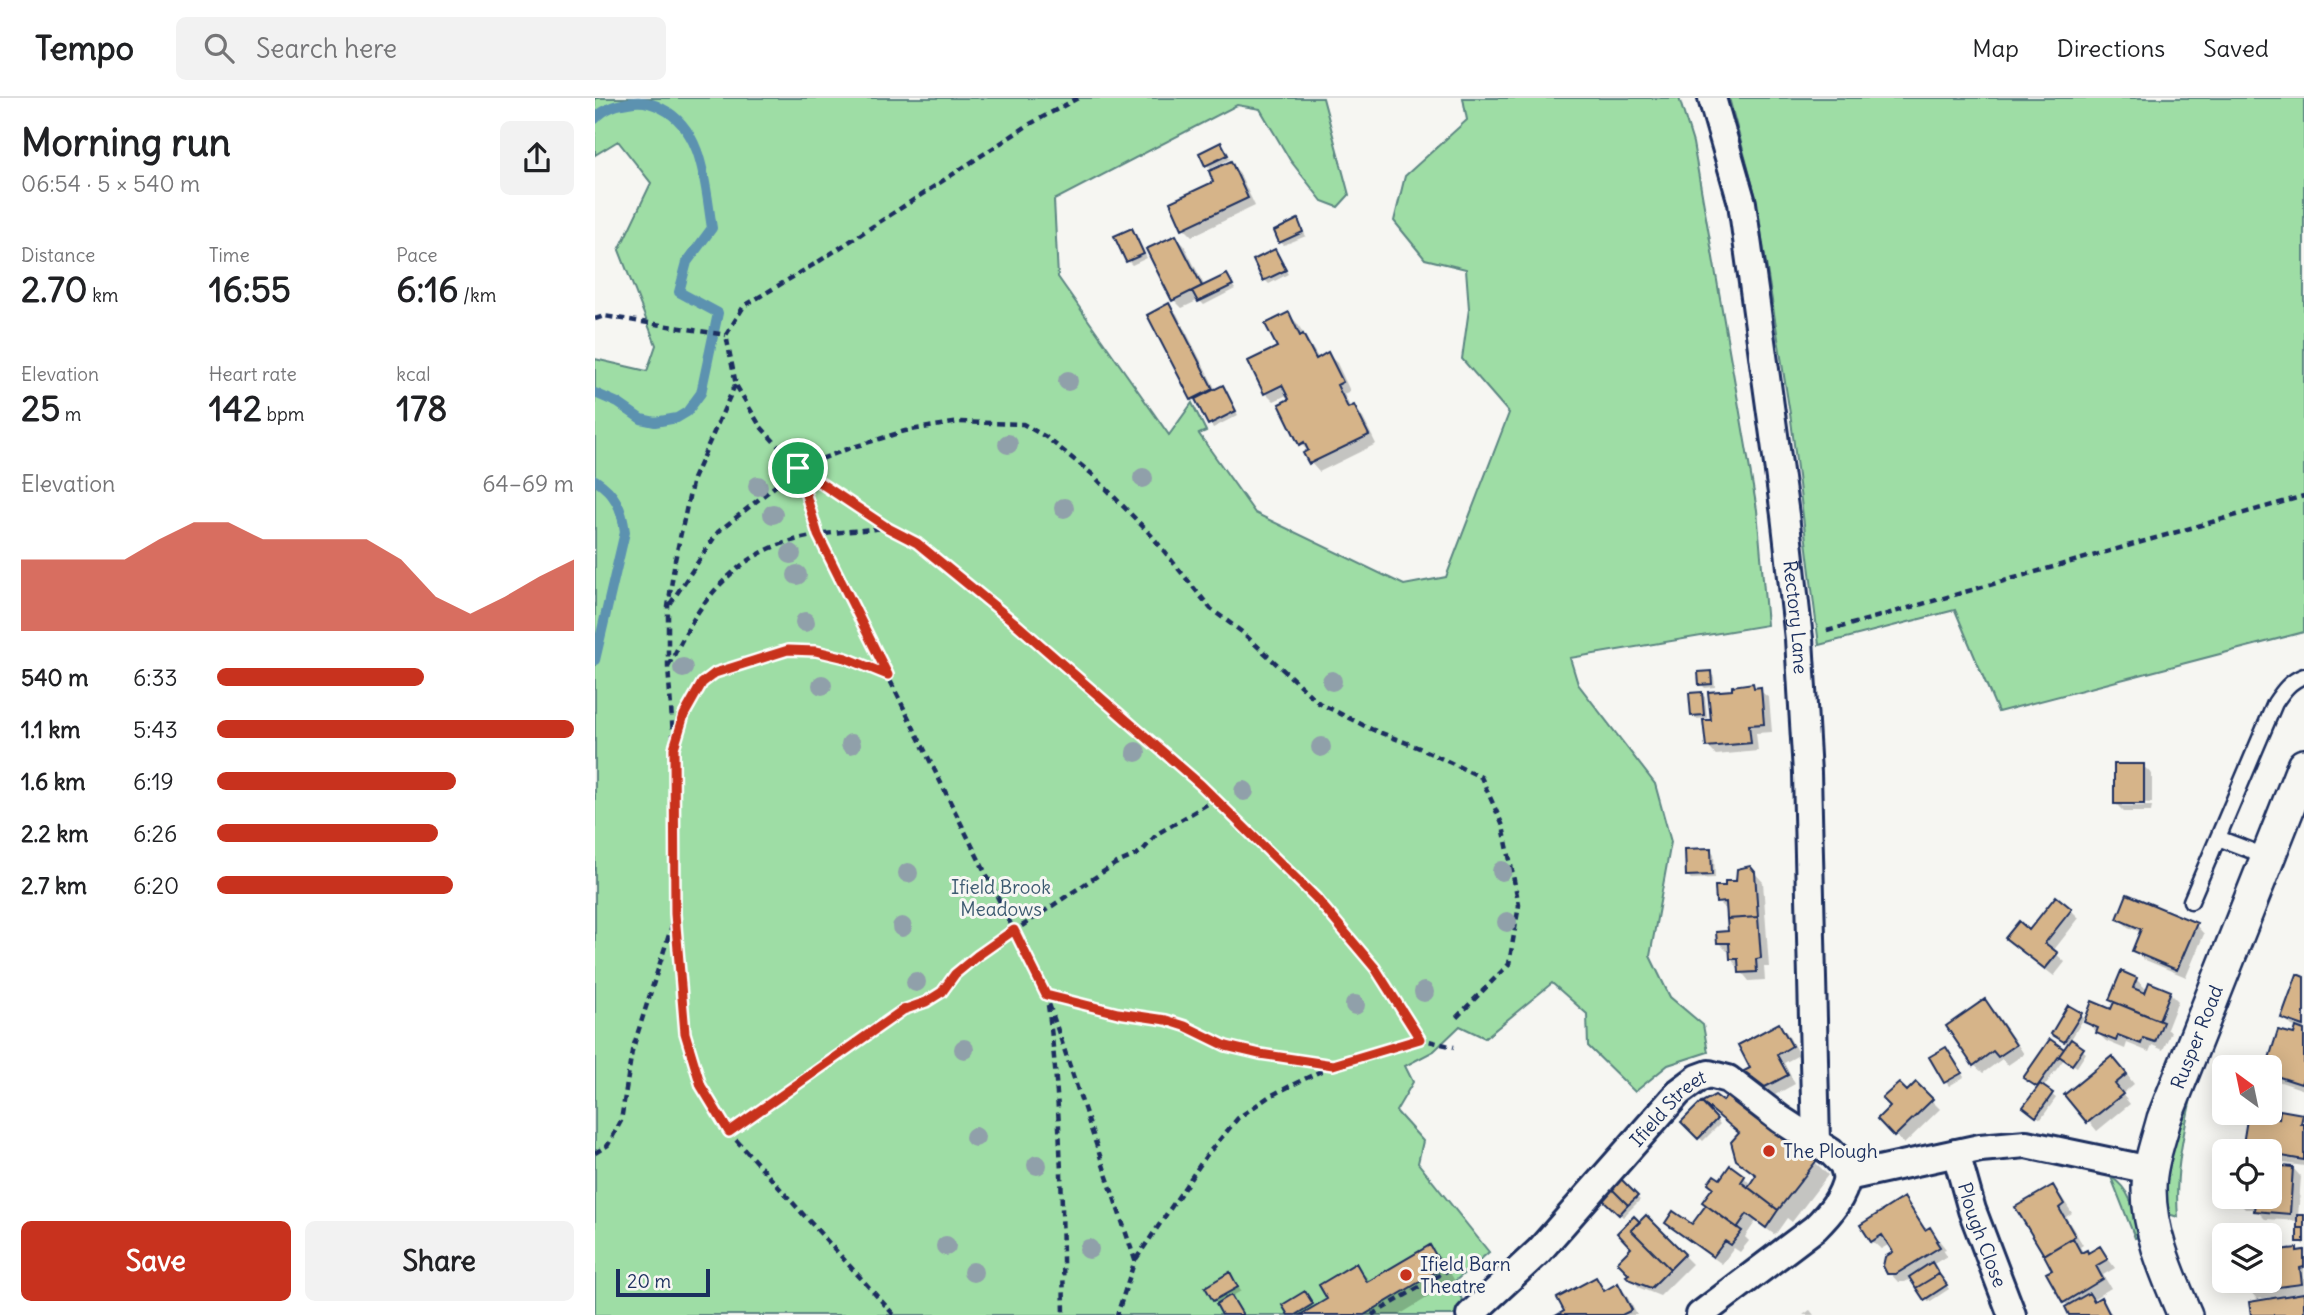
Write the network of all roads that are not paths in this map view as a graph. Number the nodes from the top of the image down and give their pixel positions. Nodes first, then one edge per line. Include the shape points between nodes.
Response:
1 (1712, 98) edge
2 (2304, 676) edge
3 (2304, 766) edge
4 (2218, 838) junction
5 (2268, 857) junction
6 (2191, 901) dead end
7 (1816, 1142) junction
8 (1956, 1153) junction
9 (2150, 1170) junction
10 (1847, 1177) junction
11 (1470, 1315) edge
12 (1700, 1315) edge
13 (2012, 1315) edge
14 (2185, 1315) edge

1 - 7 street, Rectory Lane via 1742,204 1799,639
2 - 4 lane via 2283,690 2275,703
3 - 5 street, Rusper Road
4 - 5 lane
4 - 6 lane
5 - 9 street, Rusper Road via 2164,1119
7 - 10 street, Ifield Street via 1843,1164
7 - 11 street, Ifield Street via 1728,1079 1709,1074 1698,1078 1679,1092 1539,1251
8 - 9 street via 2026,1144
8 - 10 street
8 - 13 street, Plough Close via 1972,1210
9 - 14 street, Rusper Road via 2156,1237
10 - 12 street via 1831,1213

